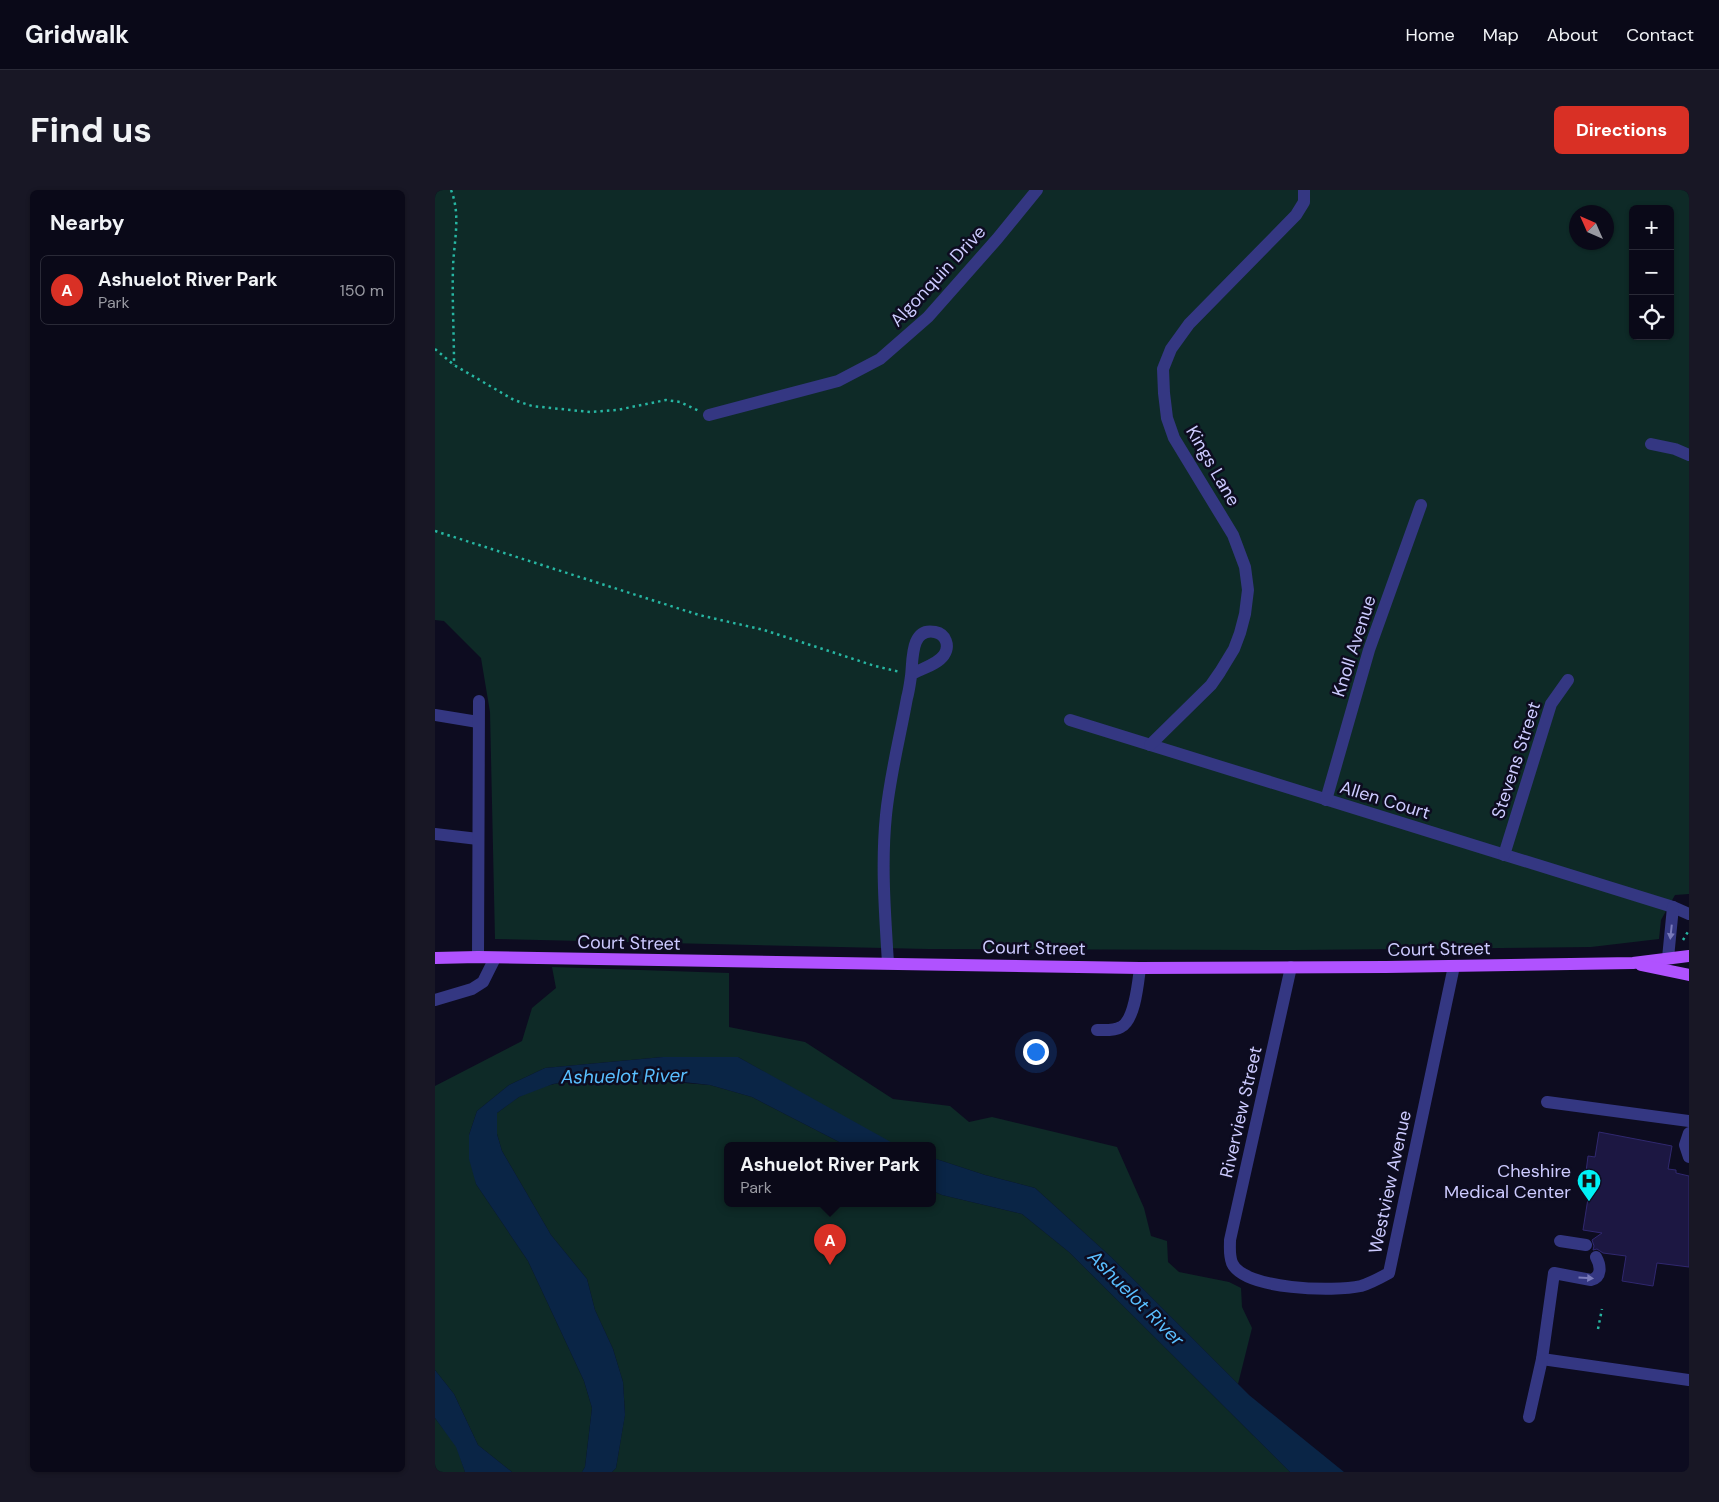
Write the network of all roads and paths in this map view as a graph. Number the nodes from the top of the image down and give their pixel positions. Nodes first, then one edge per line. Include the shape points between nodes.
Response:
1 (451, 190) edge
2 (1037, 190) edge
3 (1304, 190) edge
4 (435, 349) edge
5 (454, 365) junction
6 (709, 415) joint
7 (1651, 444) dead end
8 (1689, 455) edge
9 (1421, 505) dead end
10 (435, 531) edge
11 (912, 674) joint
12 (1568, 680) dead end
13 (479, 701) dead end
14 (435, 715) edge
15 (1070, 720) dead end
16 (478, 722) junction
17 (1150, 745) junction
18 (1325, 800) junction
19 (435, 834) edge
20 (478, 840) junction
21 (1504, 855) junction
22 (1673, 907) junction
23 (1689, 914) edge
24 (1689, 930) edge
25 (1683, 942) dead end
26 (1689, 956) edge
27 (478, 957) junction
28 (435, 958) edge
29 (495, 958) junction
30 (1668, 958) junction
31 (888, 963) junction
32 (1633, 963) junction
33 (1454, 966) junction
34 (1291, 967) junction
35 (1140, 968) junction
36 (1689, 975) edge
37 (435, 1000) edge
38 (1097, 1030) dead end
39 (1547, 1102) dead end
40 (1689, 1121) edge
41 (1689, 1133) edge
42 (1689, 1157) edge
43 (1560, 1241) dead end
44 (1586, 1245) dead end
45 (1596, 1258) dead end
46 (1232, 1264) joint
47 (1602, 1309) dead end
48 (1597, 1329) dead end
49 (1542, 1359) junction
50 (1689, 1380) edge
51 (1529, 1417) dead end

1 - 5 path via 457,226 453,265
2 - 6 street, Algonquin Drive via 928,317 880,359 838,382
3 - 17 street, Kings Lane via 1304,202 1296,215 1189,324 1171,349 1163,369 1167,418 1174,438 1233,535 1245,566 1248,590 1240,633 1220,672 1211,685
4 - 5 path
5 - 6 path via 514,400 532,406 590,412 666,400
7 - 8 street
9 - 18 street, Knoll Avenue via 1369,650
10 - 11 path via 699,615 763,630 875,666
11 - 31 street via 886,817 884,907
12 - 21 street, Stevens Street via 1551,704
13 - 16 street
14 - 16 street
15 - 17 street, Allen Court
16 - 20 street
17 - 18 street, Allen Court
18 - 21 street, Allen Court
19 - 20 street
20 - 27 street
21 - 22 street, Allen Court
22 - 23 street, Allen Court
22 -> 30 street
24 - 25 path
26 - 30 main road, Court Street
27 - 28 main road, Court Street
27 - 29 main road, Court Street
29 - 31 main road, Court Street
29 - 37 street via 483,982 472,989
30 - 32 main road, Court Street
31 - 35 main road, Court Street
32 - 33 main road, Court Street
32 - 36 main road, Court Street
33 - 34 main road, Court Street
33 - 46 street, Westview Avenue via 1389,1273 1361,1286 1307,1289 1245,1276
34 - 35 main road, Court Street
34 - 46 street, Riverview Street via 1230,1240
35 - 38 street via 1128,1020 1113,1030
39 - 40 street
41 - 42 street via 1685,1145
43 - 44 street
49 -> 45 street via 1555,1274 1594,1279 1600,1269
47 - 48 path
49 - 50 street
49 - 51 street

